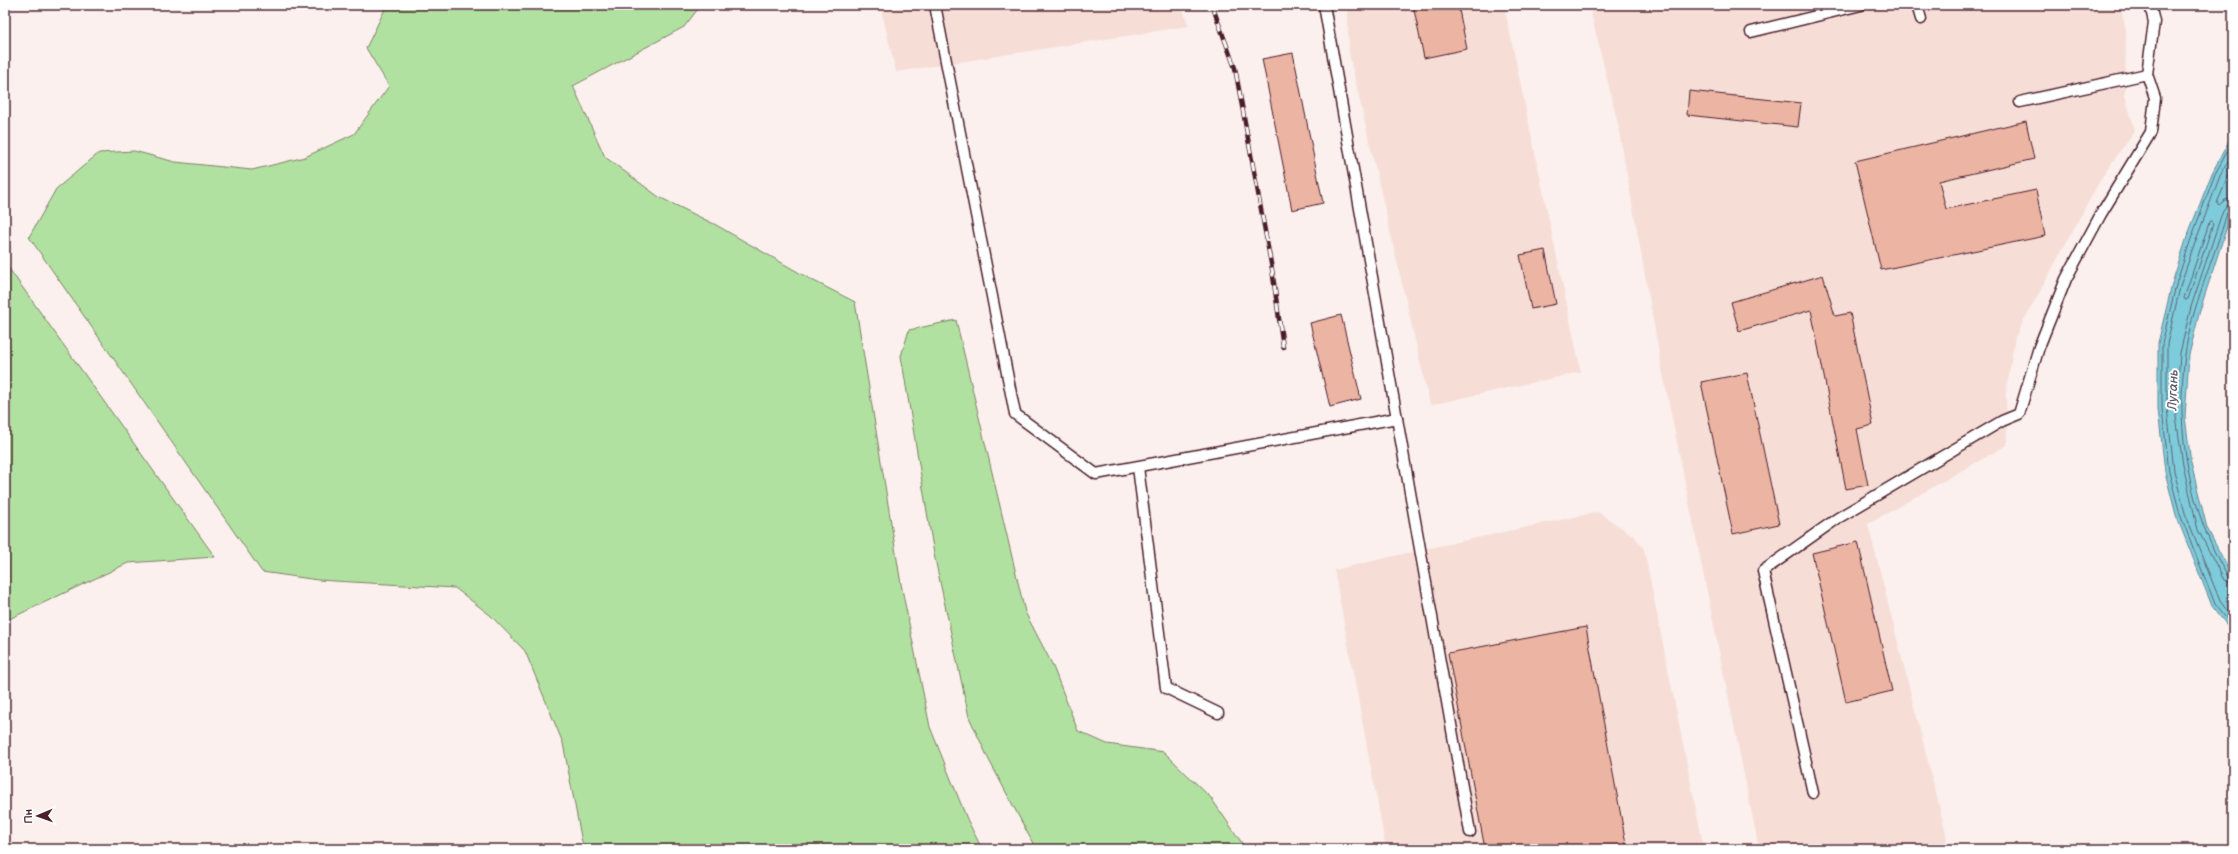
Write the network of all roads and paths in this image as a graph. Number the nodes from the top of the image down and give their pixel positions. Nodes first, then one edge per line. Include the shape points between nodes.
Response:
1 (935, 5) edge
2 (1324, 5) edge
3 (1861, 5) edge
4 (1917, 5) edge
5 (2150, 5) edge
6 (1921, 19) dead end
7 (1751, 32) dead end
8 (2146, 74) junction
9 (2020, 102) dead end
10 (1397, 418) junction
11 (1138, 467) junction
12 (1218, 713) dead end
13 (1813, 793) dead end
14 (1470, 832) dead end

1 - 11 lane via 1015,414 1096,474
2 - 10 lane
3 - 7 lane
4 - 6 lane
5 - 8 lane via 2154,22
8 - 9 lane
8 - 13 lane via 2155,98 2150,132 2066,279 2039,347 2019,414 2002,421 1838,518 1763,571
10 - 11 lane
10 - 14 lane
11 - 12 lane via 1166,688

